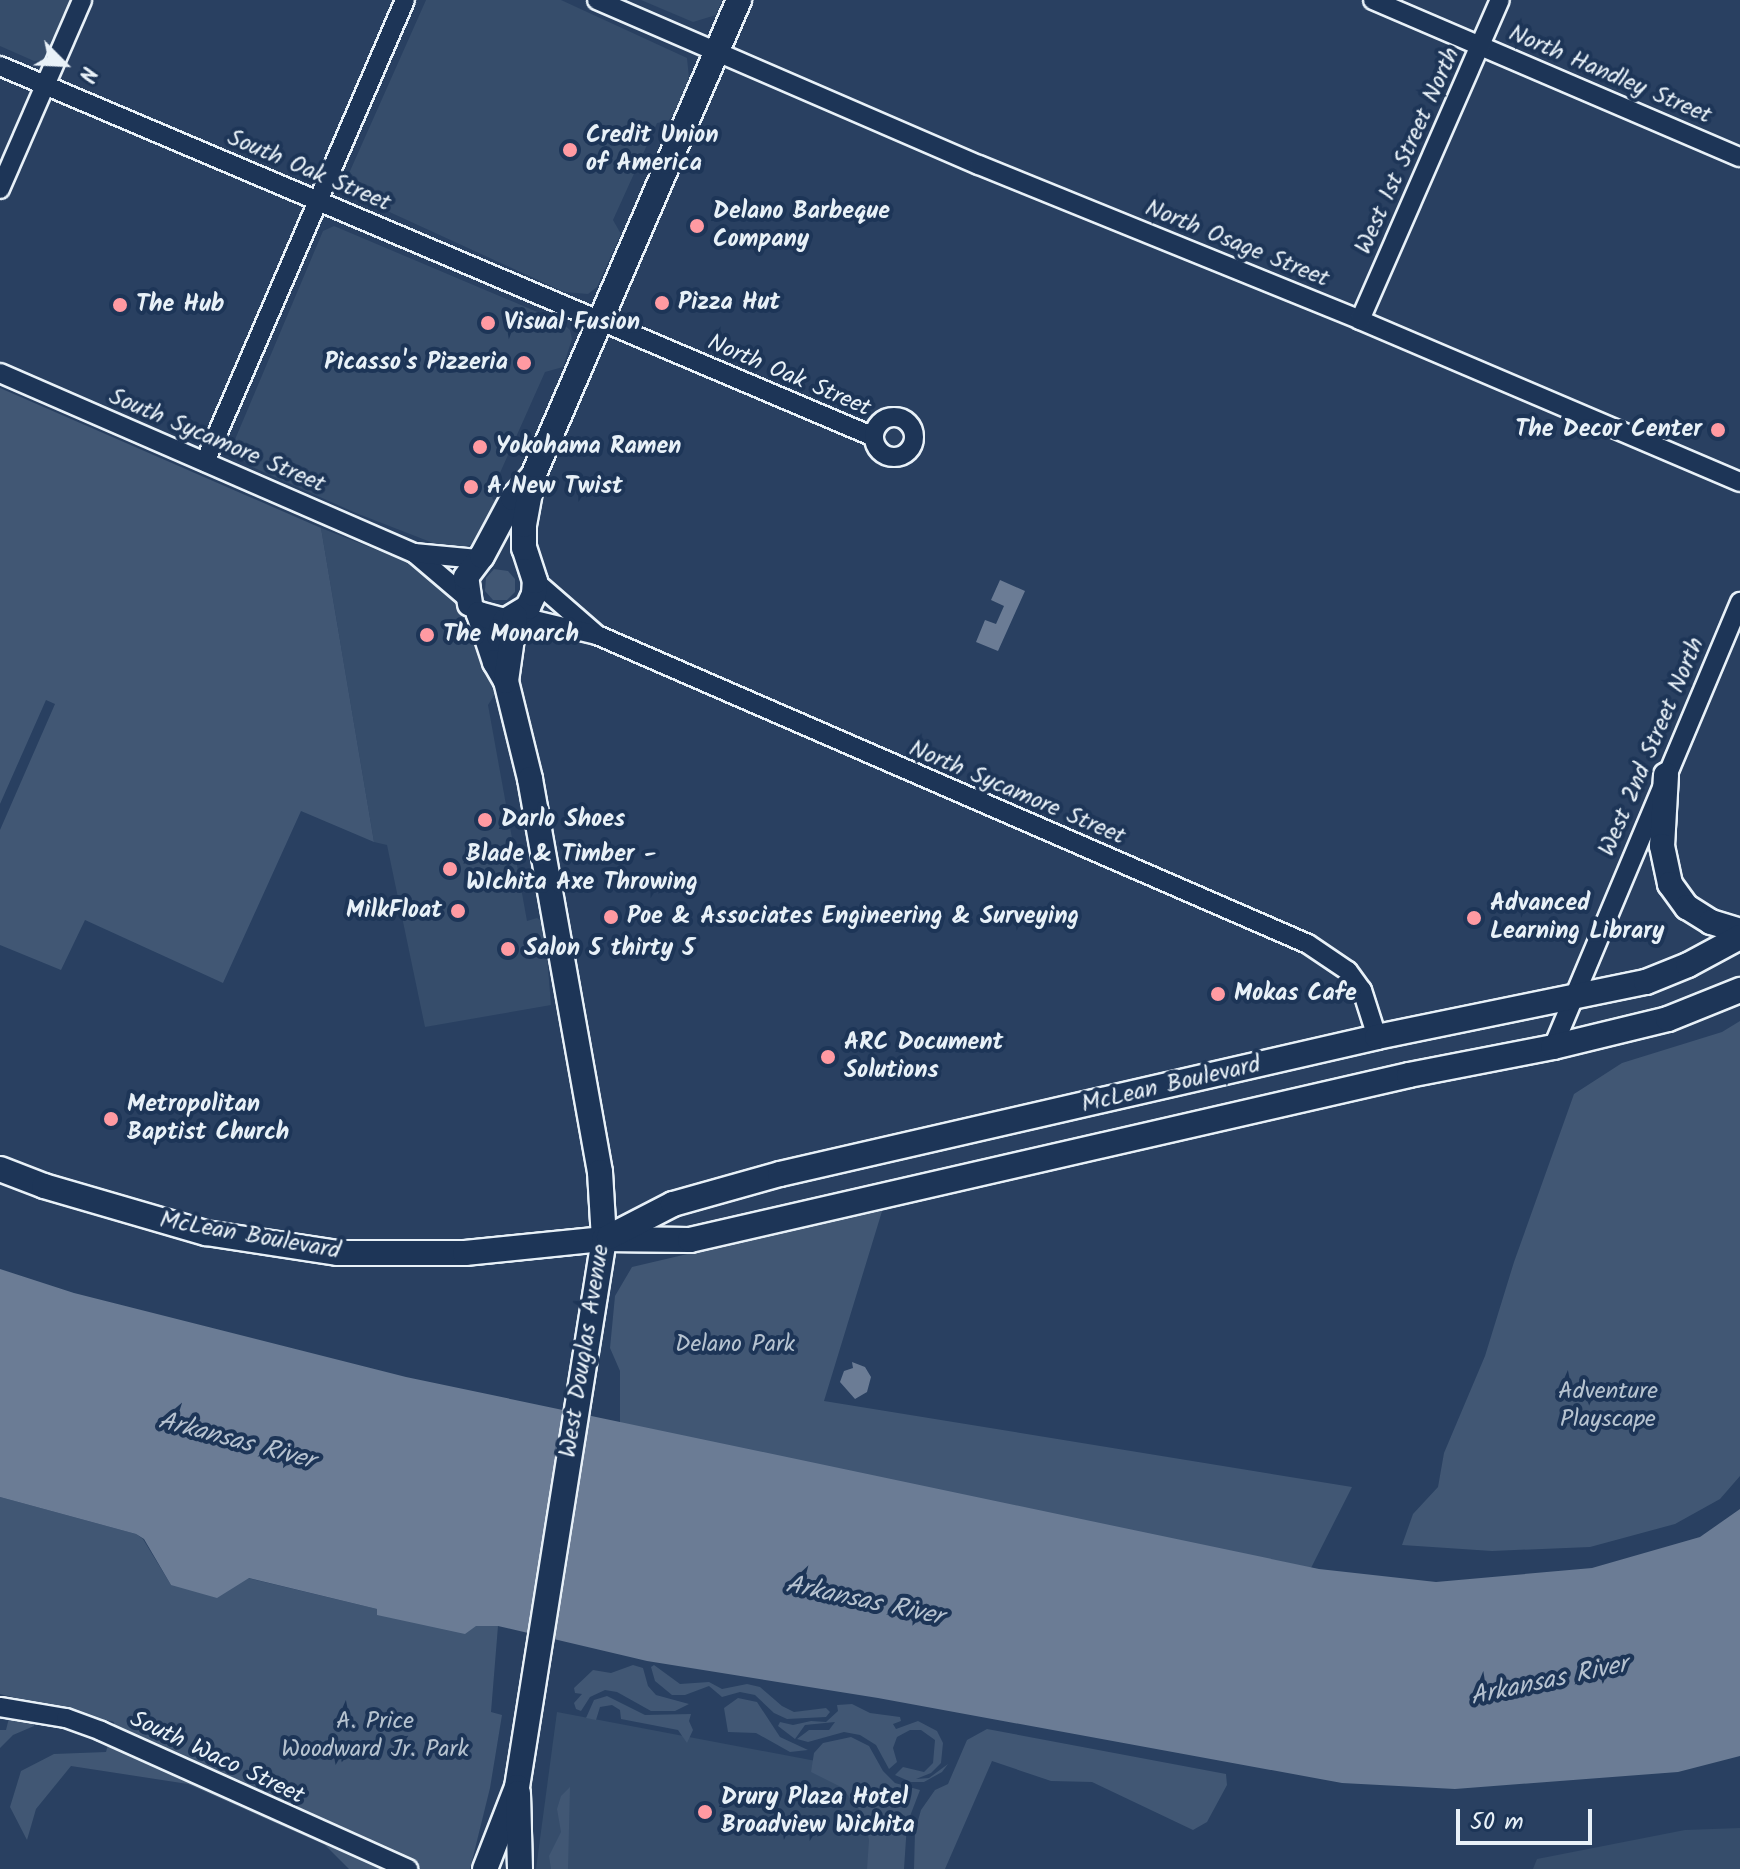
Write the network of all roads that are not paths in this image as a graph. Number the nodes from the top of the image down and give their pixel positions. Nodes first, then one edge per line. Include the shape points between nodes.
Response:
1 (82, 0) edge
2 (405, 0) edge
3 (597, 0) edge
4 (739, 0) edge
5 (1373, 0) edge
6 (1500, 0) edge
7 (1481, 45) junction
8 (716, 51) junction
9 (0, 66) edge
10 (45, 85) junction
11 (1740, 157) edge
12 (0, 189) edge
13 (318, 201) junction
14 (598, 320) junction
15 (1360, 320) junction
16 (0, 373) edge
17 (874, 437) dead end
18 (205, 462) junction
19 (533, 476) junction
20 (1740, 482) edge
21 (414, 553) junction
22 (480, 557) junction
23 (532, 574) junction
24 (1740, 602) edge
25 (472, 606) junction
26 (516, 617) junction
27 (597, 635) junction
28 (506, 681) junction
29 (1666, 775) junction
30 (1740, 931) edge
31 (1740, 937) edge
32 (1740, 990) edge
33 (1571, 1000) junction
34 (1377, 1037) junction
35 (1553, 1047) junction
36 (0, 1169) edge
37 (604, 1239) junction
38 (0, 1707) edge
39 (517, 1787) junction
40 (408, 1869) edge
41 (485, 1869) edge
42 (520, 1869) edge

1 - 10 street
2 - 13 street
3 - 8 street, North Osage Street
4 - 8 main road
5 - 7 street, North Handley Street
6 - 7 street, West 1st Street North
7 - 11 street, North Handley Street
7 - 15 street, West 1st Street North
8 - 14 main road
8 - 15 street, North Osage Street
9 - 10 street, South Oak Street
10 - 12 street
10 - 13 street, South Oak Street
13 - 14 street, South Oak Street
13 - 18 street
14 - 17 street, North Oak Street
14 - 19 main road
15 - 20 street, North Osage Street
16 - 18 street, South Sycamore Street
18 - 21 street, South Sycamore Street
19 - 22 main road via 513,498
19 - 23 main road via 524,525
21 - 22 street, South Sycamore Street
21 - 25 street, South Sycamore Street
22 - 23 main road via 509,552
22 - 25 main road via 466,577
23 - 26 main road, West Douglas Avenue via 528,607
23 - 27 street, North Sycamore Street
24 - 29 street, West 2nd Street North
25 - 26 main road via 491,620
25 - 28 main road, West Douglas Avenue
26 - 27 street, North Sycamore Street
26 - 28 main road, West Douglas Avenue
27 - 34 street, North Sycamore Street via 1308,944 1348,971 1362,990
28 - 37 main road, West Douglas Avenue via 530,779 598,1159
29 - 30 main road via 1662,846 1670,884 1687,907
29 - 33 street, West 2nd Street North
31 - 33 main road, McLean Boulevard via 1646,982
32 - 35 main road, McLean Boulevard via 1668,1019
33 - 34 main road, McLean Boulevard
33 - 35 street
34 - 37 main road, McLean Boulevard via 780,1174 673,1204
35 - 37 main road, McLean Boulevard via 1424,1071 690,1240
36 - 37 main road, McLean Boulevard via 206,1233 338,1253 465,1253
37 - 39 main road, West Douglas Avenue
38 - 40 street, South Waco Street via 66,1718 101,1731
39 - 41 main road, West Douglas Avenue
39 - 42 main road, West Douglas Avenue

